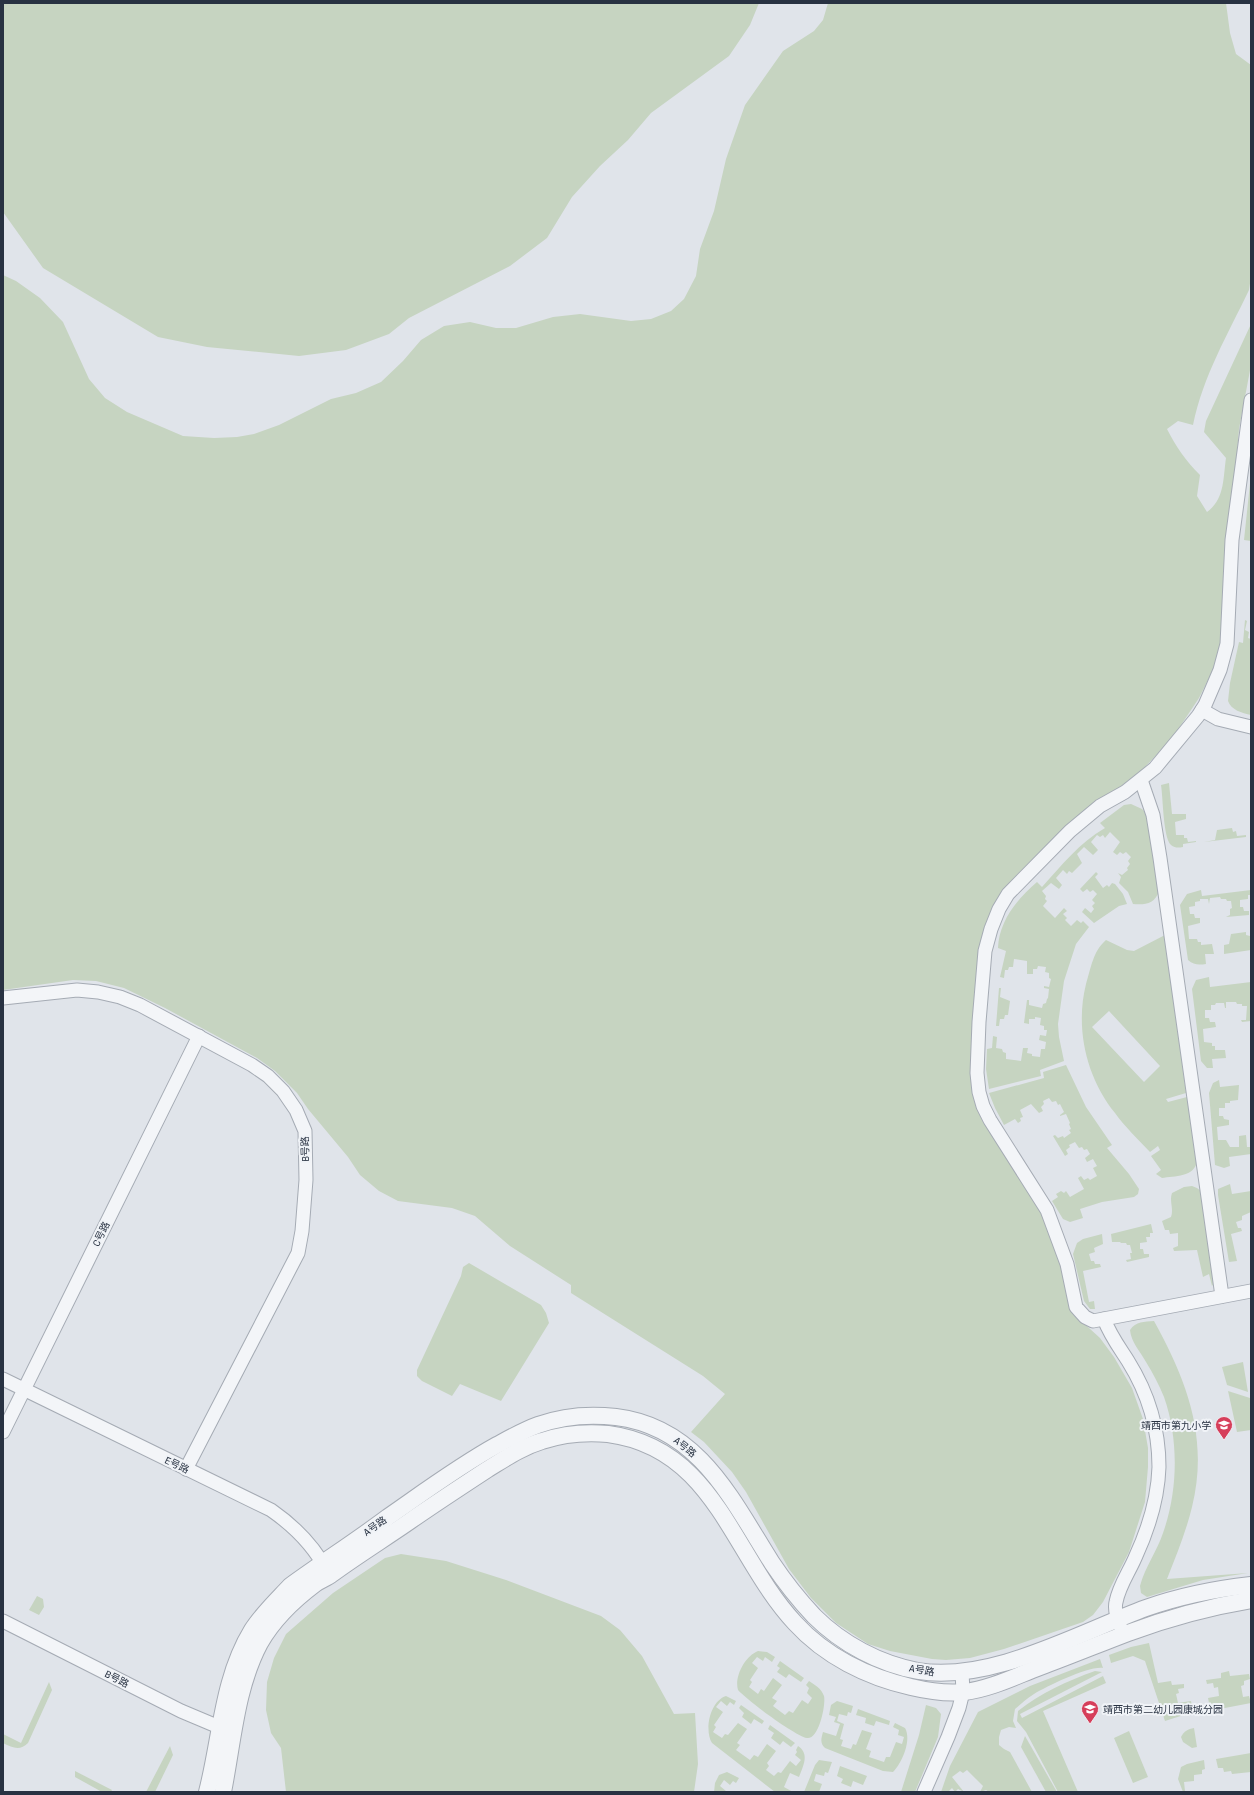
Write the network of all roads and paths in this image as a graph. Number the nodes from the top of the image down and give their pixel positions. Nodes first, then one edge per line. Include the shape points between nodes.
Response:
1 (1251, 400) edge
2 (1202, 710) junction
3 (1251, 727) edge
4 (1140, 780) junction
5 (3, 998) edge
6 (199, 1036) junction
7 (1251, 1291) edge
8 (1222, 1296) junction
9 (1104, 1320) junction
10 (3, 1379) edge
11 (24, 1390) junction
12 (3, 1432) edge
13 (186, 1469) junction
14 (326, 1569) junction
15 (1251, 1585) edge
16 (1251, 1600) edge
17 (1118, 1620) junction
18 (3, 1621) edge
19 (1124, 1635) junction
20 (962, 1672) junction
21 (963, 1692) junction
22 (227, 1727) junction
23 (207, 1792) edge
24 (223, 1792) edge
25 (924, 1792) edge

1 - 2 street via 1232,540 1227,644 1220,670
2 - 3 street via 1218,719
2 - 4 street via 1155,768
4 - 8 street via 1153,815 1159,851
4 - 9 street via 1100,806 1070,831 1008,894 991,929 985,951 981,987 977,1073 983,1106 1003,1144 1047,1210 1067,1264 1076,1307 1093,1321
5 - 6 street, B号路 via 77,990 98,992 140,1005
6 - 11 street, C号路
6 - 13 street, B号路 via 252,1065 283,1091 296,1110 305,1131 306,1180 298,1253
7 - 8 street
8 - 9 street
9 - 17 street via 1144,1390 1154,1425 1158,1453 1155,1500 1141,1544 1118,1594 1115,1604
10 - 11 street, E号路
11 - 12 street, C号路
11 - 13 street, E号路
13 - 14 street, E号路 via 271,1510 291,1524 303,1536
14 - 20 street, A号路 via 461,1465 536,1425 561,1419 602,1416 628,1419 651,1425 674,1437 707,1465 739,1508 773,1565 805,1605 832,1631 859,1650 898,1665 917,1670
14 - 21 street, A号路 via 517,1451 542,1440 568,1434 597,1433 625,1436 675,1459 694,1476 794,1622 826,1649 854,1667 883,1680 932,1691
14 - 22 street, A号路 via 317,1583 294,1602 262,1640
15 - 17 street, A号路 via 1195,1594 1144,1608
16 - 19 street, A号路 via 1184,1614
17 - 19 street
17 - 20 street, A号路 via 1007,1662
18 - 22 street, B号路 via 182,1712
19 - 21 street, A号路 via 1018,1676
20 - 21 street
21 - 25 street via 948,1737
22 - 23 street, A号路
22 - 24 street, A号路

